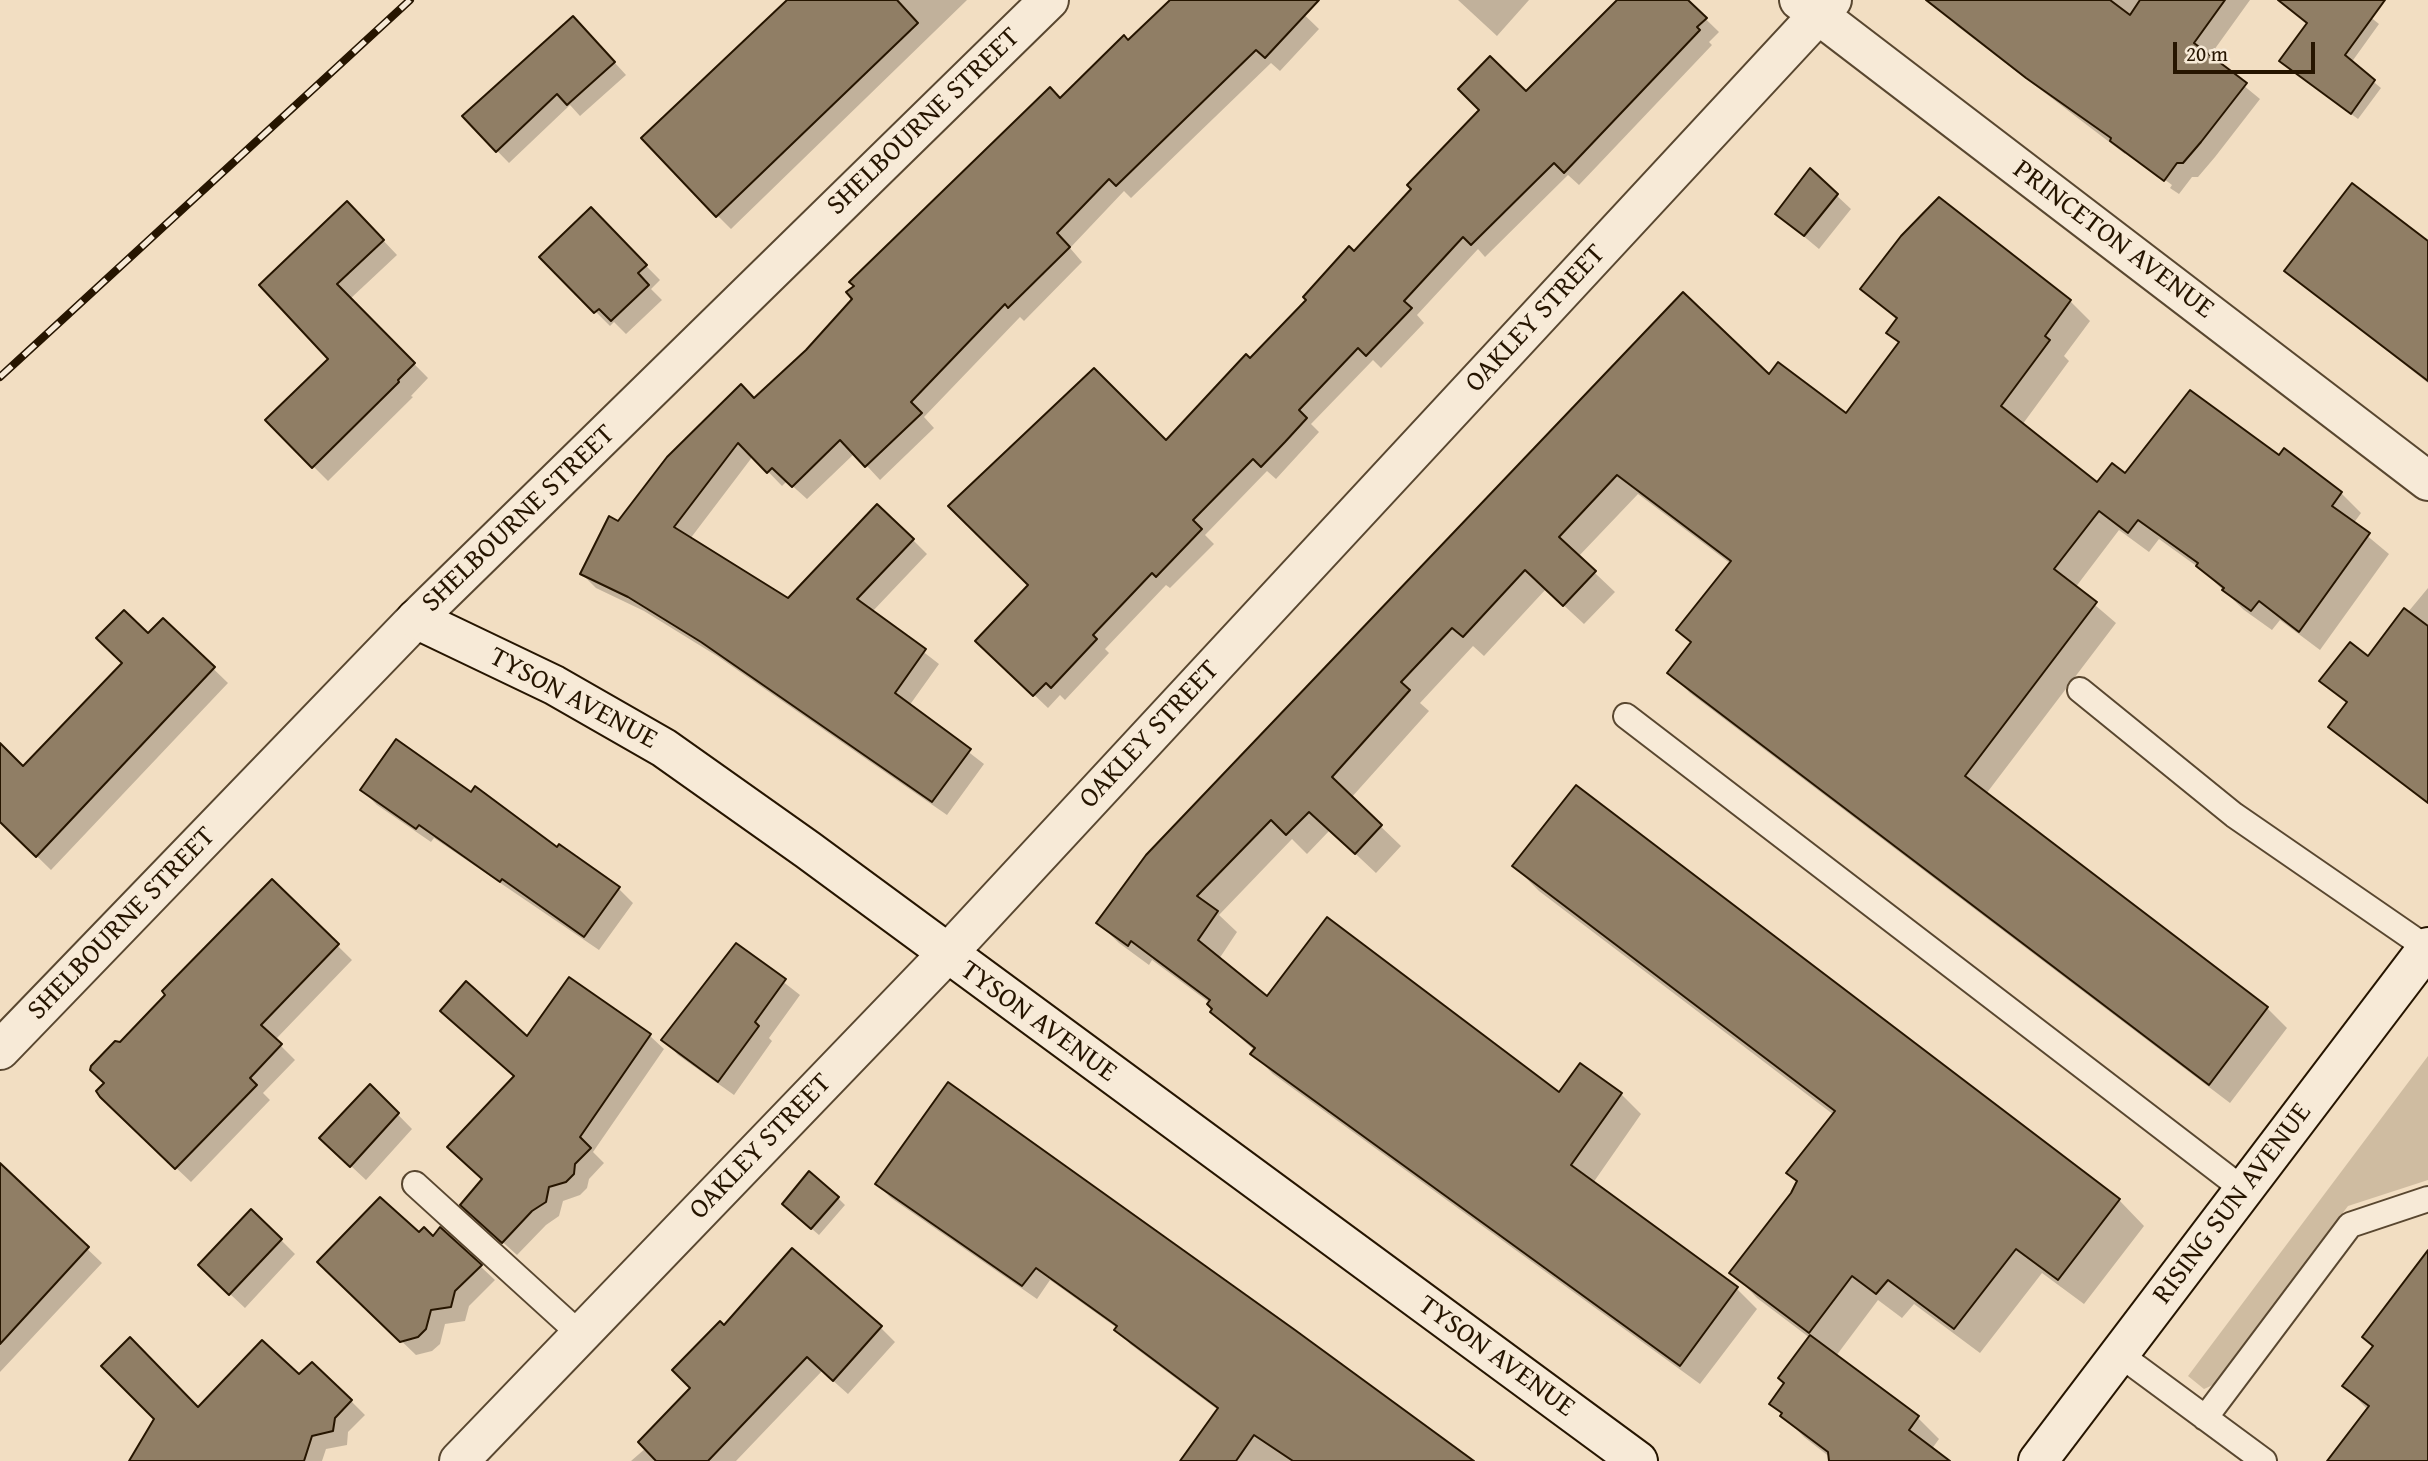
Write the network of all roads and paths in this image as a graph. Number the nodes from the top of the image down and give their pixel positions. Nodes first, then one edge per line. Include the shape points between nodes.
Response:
1 (1049, 0) edge
2 (1816, 5) edge
3 (2428, 481) edge
4 (416, 619) junction
5 (2080, 690) dead end
6 (1626, 716) dead end
7 (946, 954) junction
8 (2425, 958) edge
9 (0, 1050) edge
10 (415, 1184) dead end
11 (2244, 1191) junction
12 (2428, 1199) edge
13 (581, 1335) junction
14 (2119, 1354) junction
15 (2205, 1418) junction
16 (459, 1461) edge
17 (1638, 1461) edge
18 (2038, 1461) edge
19 (2264, 1461) edge

1 - 4 street, SHELBOURNE STREET
2 - 3 street, PRINCETON AVENUE
2 - 7 street, OAKLEY STREET
4 - 7 street, TYSON AVENUE via 554,685 664,748
4 - 9 street, SHELBOURNE STREET
5 - 8 lane via 2234,815
6 - 11 lane
7 - 13 street, OAKLEY STREET
7 - 17 street, TYSON AVENUE
8 - 11 street, RISING SUN AVENUE
10 - 13 lane
11 - 14 street, RISING SUN AVENUE
12 - 15 lane via 2350,1225
13 - 16 street, OAKLEY STREET
14 - 15 lane
14 - 18 street, RISING SUN AVENUE
15 - 19 lane

